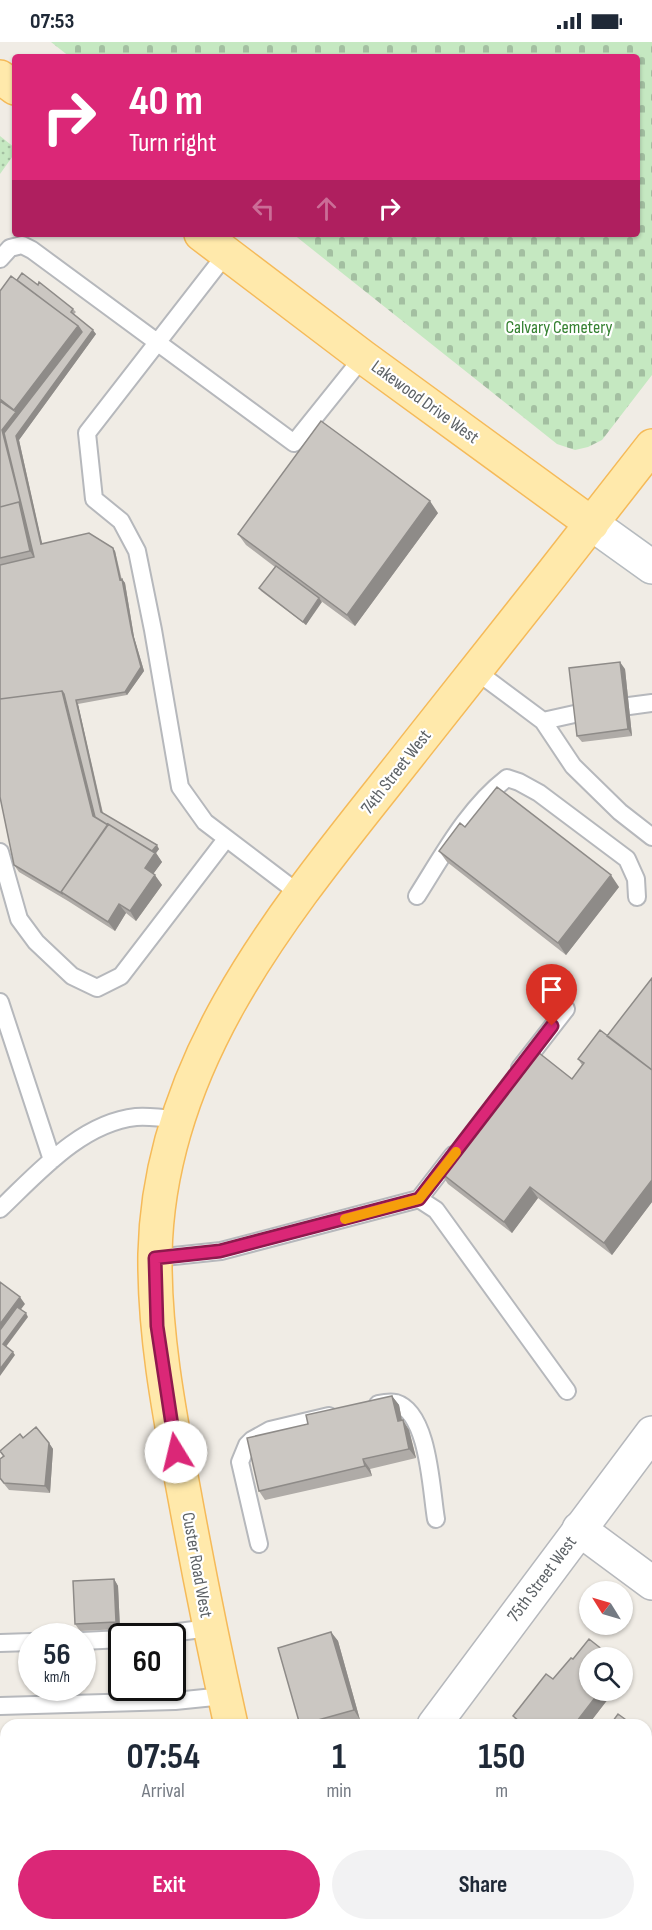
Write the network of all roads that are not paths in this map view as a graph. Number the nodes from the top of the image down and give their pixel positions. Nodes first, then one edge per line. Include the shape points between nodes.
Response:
1 (0, 76) edge
2 (12, 86) edge
3 (205, 237) edge
4 (226, 254) junction
5 (0, 259) edge
6 (158, 342) junction
7 (363, 357) junction
8 (652, 446) edge
9 (592, 524) junction
10 (652, 567) edge
11 (476, 670) junction
12 (652, 703) edge
13 (629, 706) dead end
14 (579, 713) edge
15 (543, 721) junction
16 (652, 837) edge
17 (226, 839) junction
18 (0, 852) edge
19 (301, 895) junction
20 (417, 896) dead end
21 (638, 897) dead end
22 (0, 1002) edge
23 (566, 1009) dead end
24 (510, 1082) edge
25 (177, 1120) junction
26 (461, 1145) edge
27 (52, 1160) junction
28 (419, 1199) junction
29 (0, 1209) edge
30 (155, 1258) junction
31 (567, 1391) dead end
32 (652, 1433) edge
33 (436, 1519) dead end
34 (579, 1529) junction
35 (259, 1544) dead end
36 (652, 1583) edge
37 (209, 1628) junction
38 (186, 1631) edge
39 (18, 1642) edge
40 (0, 1643) edge
41 (0, 1707) edge
42 (227, 1711) edge
43 (443, 1719) edge

1 - 2 main road
3 - 4 main road, Lakewood Drive West
4 - 6 lane
4 - 7 main road, Lakewood Drive West
5 - 6 lane via 10,248 22,245 32,250
6 - 7 lane via 294,443
6 - 17 lane via 87,433 94,499 121,521 137,551 180,787 205,822
7 - 9 main road, Lakewood Drive West
8 - 9 main road, 74th Street West
9 - 10 street, Lakewood Drive West
9 - 11 main road, 74th Street West
11 - 15 lane
11 - 19 main road, 74th Street West
12 - 13 lane
14 - 15 lane
15 - 16 lane via 573,766
17 - 18 lane via 121,976 97,988 72,976 36,942 19,919
17 - 19 lane
19 - 25 main road, 74th Street West via 258,954 214,1029
20 - 21 lane via 455,836 491,791 507,778 539,793 627,859 636,879
22 - 27 lane
23 - 24 lane
25 - 27 lane via 148,1116 116,1121
25 - 30 main road, Custer Road West via 162,1188
26 - 28 lane
27 - 29 lane
28 - 30 lane via 220,1251
28 - 31 lane via 436,1210
30 - 37 main road, Custer Road West via 157,1326
32 - 34 street, 75th Street West
33 - 35 lane via 418,1423 410,1412 395,1403 381,1403 270,1430 247,1445 240,1462
34 - 36 street
34 - 43 street, 75th Street West
37 - 38 lane
37 - 42 main road, Custer Road West
39 - 40 lane
41 - 42 lane via 175,1701

